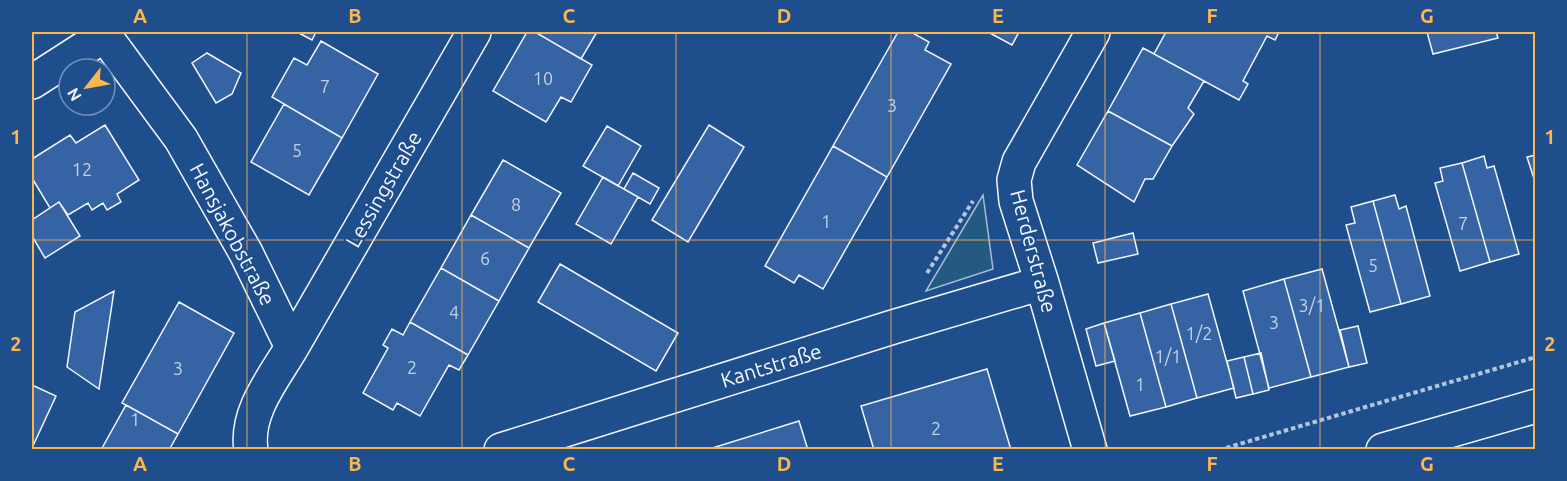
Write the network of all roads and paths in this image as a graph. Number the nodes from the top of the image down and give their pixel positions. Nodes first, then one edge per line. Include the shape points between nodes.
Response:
1 (474, 32) edge
2 (1093, 32) edge
3 (103, 33) edge
4 (32, 82) edge
5 (1018, 162) junction
6 (1042, 283) junction
7 (893, 327) junction
8 (292, 347) junction
9 (1536, 357) edge
10 (1536, 405) edge
11 (251, 450) edge
12 (501, 450) edge
13 (1090, 450) edge
14 (1219, 450) edge
15 (1383, 450) edge

1 - 8 street, Lessingstraße
2 - 5 street, Herderstraße
3 - 4 street
3 - 8 street, Hansjakobstraße via 181,139 246,253
5 - 6 street, Herderstraße via 1014,180 1016,201
5 - 7 path via 989,177
6 - 7 street, Kantstraße
6 - 13 street, Herderstraße
7 - 12 street, Kantstraße
8 - 11 street via 252,418
9 - 14 path
10 - 15 street

